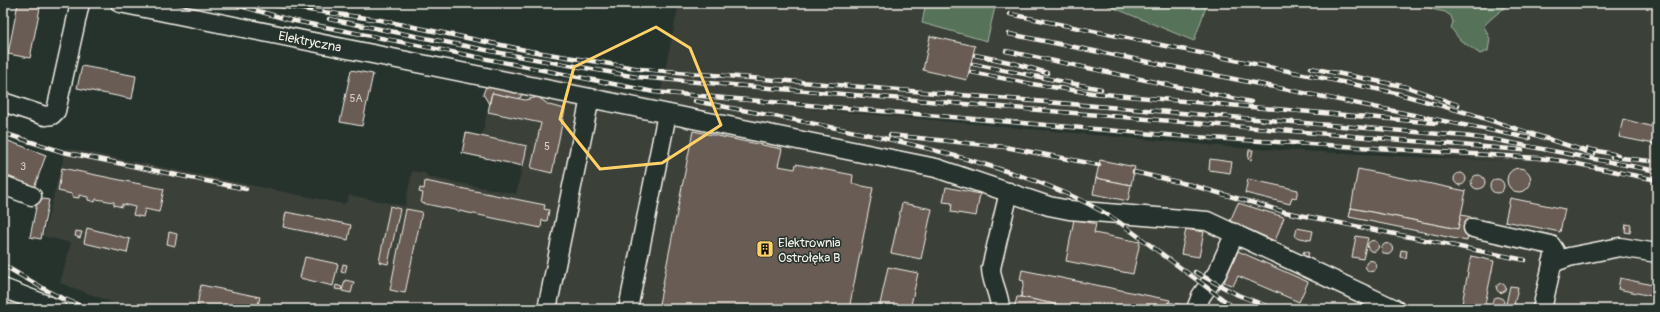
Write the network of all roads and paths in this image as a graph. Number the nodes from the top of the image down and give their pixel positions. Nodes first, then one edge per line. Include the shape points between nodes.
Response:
1 (80, 3) edge
2 (120, 3) edge
3 (590, 98) junction
4 (3, 102) edge
5 (667, 114) junction
6 (3, 186) edge
7 (1009, 192) junction
8 (32, 196) dead end
9 (1473, 228) dead end
10 (1235, 234) junction
11 (1657, 253) edge
12 (1552, 263) junction
13 (3, 288) edge
14 (1379, 305) edge
15 (56, 309) edge
16 (547, 309) edge
17 (628, 309) edge
18 (1000, 309) edge
19 (1196, 309) edge
20 (1395, 309) edge
21 (1542, 309) edge

1 - 4 street via 56,111 45,116
2 - 3 street, Elektryczna
3 - 5 street, Elektryczna
3 - 16 street
5 - 7 street, Elektryczna via 936,168
5 - 17 street
6 - 8 street
7 - 10 street, Elektryczna via 1069,210 1207,221
7 - 18 street via 991,268
9 - 12 street via 1551,245 1555,251
10 - 14 street, Elektryczna
10 - 19 street via 1217,273 1201,296
11 - 12 street via 1620,247
12 - 21 street
13 - 15 street
14 - 20 street, Elektryczna

